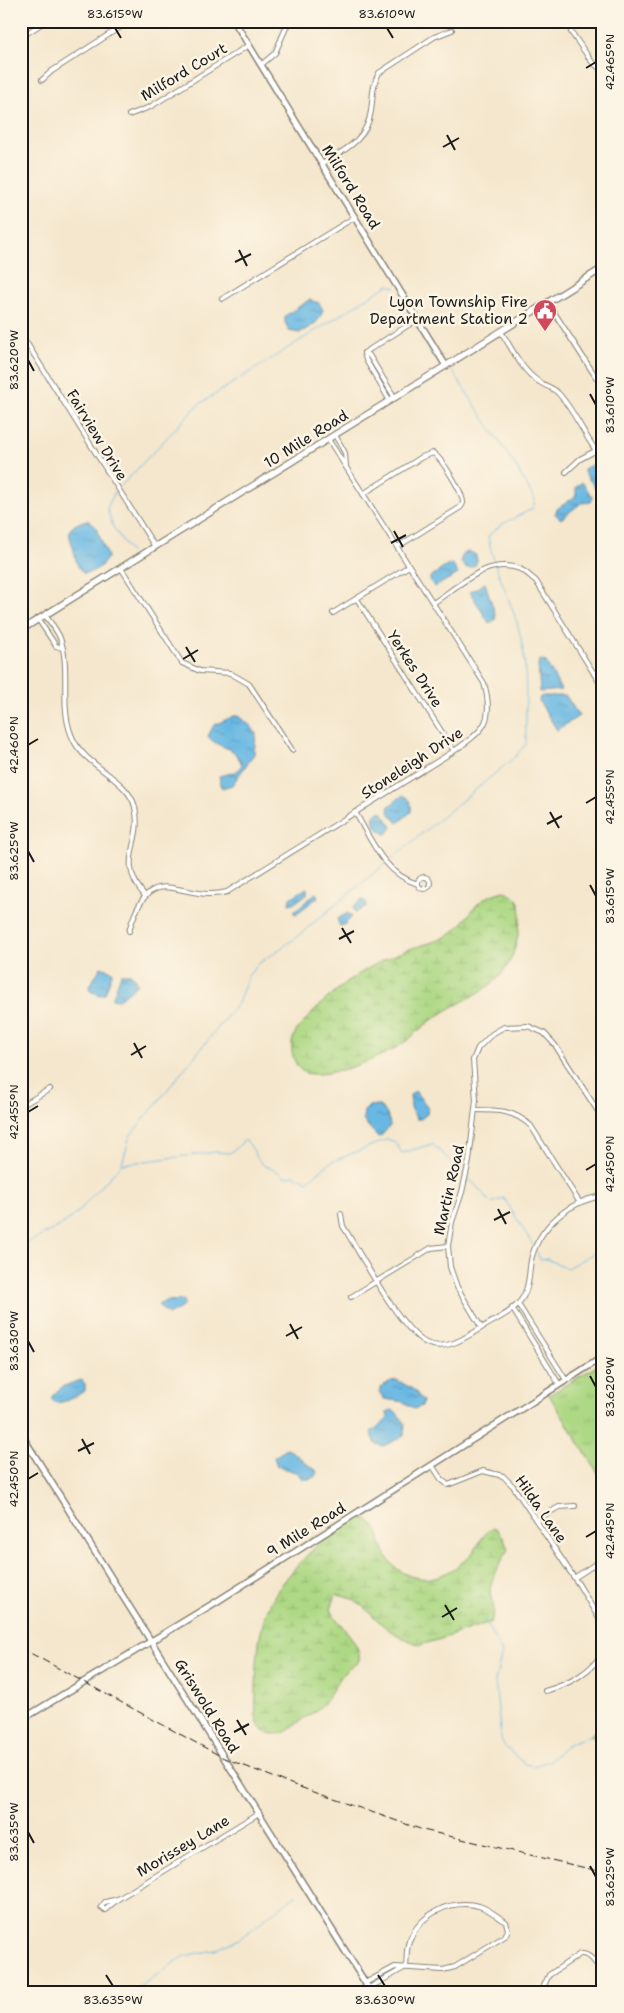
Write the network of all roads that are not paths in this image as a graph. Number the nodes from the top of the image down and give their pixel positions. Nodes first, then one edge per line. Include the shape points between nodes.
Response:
1 (46, 21) edge
2 (130, 21) edge
3 (234, 21) edge
4 (289, 21) edge
5 (452, 30) dead end
6 (571, 32) dead end
7 (21, 37) edge
8 (249, 46) junction
9 (261, 65) junction
10 (603, 71) edge
11 (42, 80) dead end
12 (129, 115) dead end
13 (322, 164) junction
14 (355, 217) junction
15 (603, 268) edge
16 (222, 299) dead end
17 (548, 302) junction
18 (418, 319) junction
19 (501, 332) junction
20 (21, 334) edge
21 (446, 366) junction
22 (603, 388) edge
23 (393, 399) junction
24 (335, 435) junction
25 (328, 439) junction
26 (595, 451) junction
27 (603, 460) edge
28 (346, 467) junction
29 (566, 472) dead end
30 (363, 494) junction
31 (155, 547) junction
32 (397, 547) junction
33 (409, 566) junction
34 (121, 568) junction
35 (357, 598) junction
36 (433, 604) junction
37 (333, 613) dead end
38 (45, 615) junction
39 (38, 619) junction
40 (21, 630) edge
41 (62, 648) junction
42 (603, 668) edge
43 (594, 674) junction
44 (603, 688) edge
45 (292, 750) dead end
46 (454, 751) junction
47 (355, 812) junction
48 (418, 884) dead end
49 (145, 896) junction
50 (129, 931) dead end
51 (50, 1089) dead end
52 (21, 1106) edge
53 (475, 1110) junction
54 (603, 1119) edge
55 (603, 1196) edge
56 (580, 1203) junction
57 (341, 1214) dead end
58 (448, 1246) junction
59 (377, 1281) junction
60 (351, 1297) dead end
61 (518, 1304) junction
62 (512, 1308) junction
63 (481, 1327) junction
64 (603, 1357) edge
65 (566, 1380) junction
66 (560, 1384) junction
67 (21, 1434) edge
68 (432, 1465) junction
69 (575, 1506) dead end
70 (536, 1520) junction
71 (603, 1558) edge
72 (574, 1578) junction
73 (603, 1629) edge
74 (151, 1641) junction
75 (603, 1651) edge
76 (545, 1691) dead end
77 (21, 1720) edge
78 (259, 1813) junction
79 (118, 1899) dead end
80 (406, 1968) junction
81 (603, 1975) edge
82 (368, 1987) edge
83 (357, 1992) edge
84 (541, 1992) edge

1 - 7 street
2 - 11 street via 52,70
3 - 8 street, Milford Road
4 - 9 street via 275,52
5 - 13 street via 434,37 379,73 368,126 363,134 352,146
6 - 10 street via 583,51
8 - 9 street, Milford Road
8 - 12 street, Milford Court via 150,107
9 - 13 street, Milford Road
13 - 14 street, Milford Road
14 - 16 street
14 - 18 street, Milford Road
15 - 17 main road, 10 Mile Road
17 - 19 main road, 10 Mile Road
17 - 22 street
18 - 21 street, Milford Road
18 - 23 street via 364,353
19 - 21 main road, 10 Mile Road
19 - 26 street via 526,370 556,390
20 - 31 street, Fairview Drive
21 - 23 main road, 10 Mile Road
23 - 24 main road, 10 Mile Road
24 - 25 main road, 10 Mile Road
24 - 28 street, Stoneleigh Drive via 345,453
25 - 28 street, Stoneleigh Drive
25 - 31 main road, 10 Mile Road
26 - 27 street
26 - 29 street
28 - 30 street, Stoneleigh Drive
30 - 32 street, Stoneleigh Drive
30 - 32 street via 433,453 462,494 461,507
31 - 34 main road, 10 Mile Road
32 - 33 street, Stoneleigh Drive
33 - 35 street
33 - 36 street, Stoneleigh Drive
34 - 38 main road, 10 Mile Road
34 - 45 street via 182,663 200,671 230,673 249,684
35 - 37 street
35 - 46 street, Yerkes Drive
36 - 43 street via 487,568 505,566 521,569 536,581
36 - 46 street, Stoneleigh Drive via 484,683 489,699 488,716 480,732
38 - 39 main road, 10 Mile Road
38 - 41 street via 61,640
39 - 40 main road, 10 Mile Road
39 - 41 street via 56,646
41 - 49 street via 66,719 74,741 84,756 127,792 135,806 136,832 129,864 131,876
42 - 43 street
43 - 44 street
46 - 47 street, Stoneleigh Drive
47 - 48 street via 386,864 397,876
47 - 49 street, Stoneleigh Drive via 227,892 213,896 166,887
49 - 50 street via 137,907
51 - 52 street
53 - 54 street, Martin Road via 473,1060 478,1048 498,1030 528,1026 550,1038
53 - 56 street via 510,1112 531,1126
53 - 58 street, Martin Road via 469,1161
55 - 56 street
56 - 61 street via 552,1221 542,1232 532,1257 529,1286
57 - 59 street via 343,1226
58 - 59 street via 432,1248
58 - 63 street, Martin Road via 457,1288
59 - 60 street
59 - 63 street via 409,1330 429,1344 443,1346 459,1342
61 - 62 street
61 - 65 street
62 - 63 street
62 - 66 street
64 - 65 street, 9 Mile Road
65 - 66 street, 9 Mile Road
66 - 68 street, 9 Mile Road
67 - 74 street, Griswold Road
68 - 70 street, Hilda Lane via 448,1485 484,1471 503,1476
68 - 74 street, 9 Mile Road
69 - 70 street via 559,1507
70 - 72 street, Hilda Lane
71 - 72 street
72 - 73 street, Hilda Lane
74 - 77 street, 9 Mile Road
74 - 78 street, Griswold Road
75 - 76 street via 586,1670 565,1684
78 - 79 street, Morissey Lane
78 - 82 street, Griswold Road
80 - 80 street via 408,1942 417,1926 445,1907 463,1903 481,1906 506,1922 508,1930 505,1936 455,1967 444,1970
80 - 82 street
81 - 84 street via 592,1958 580,1954 549,1975
82 - 83 street

